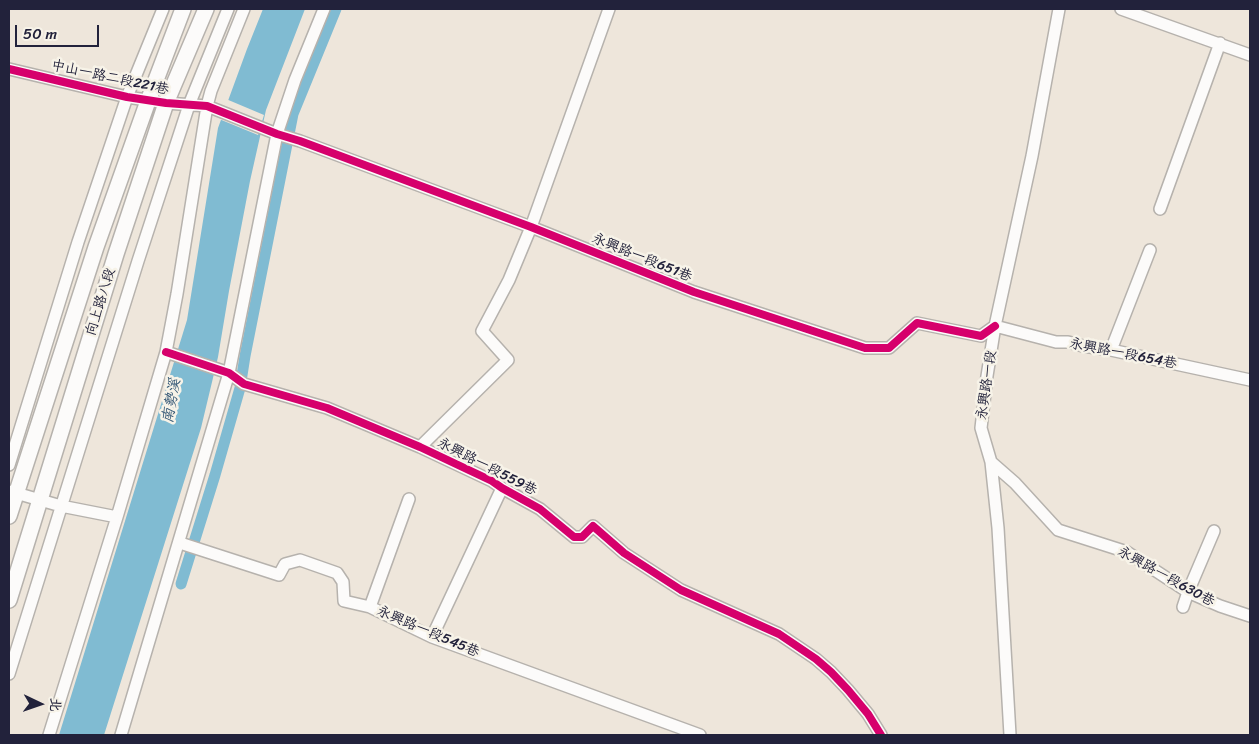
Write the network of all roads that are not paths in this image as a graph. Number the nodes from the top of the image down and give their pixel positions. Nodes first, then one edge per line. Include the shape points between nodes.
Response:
1 (163, 9) edge
2 (183, 9) edge
3 (206, 9) edge
4 (228, 9) edge
5 (244, 9) edge
6 (324, 9) edge
7 (609, 9) edge
8 (1059, 9) edge
9 (1121, 9) edge
10 (1220, 44) junction
11 (1250, 55) edge
12 (9, 69) edge
13 (127, 97) junction
14 (148, 101) junction
15 (166, 103) junction
16 (189, 105) junction
17 (207, 106) junction
18 (277, 134) junction
19 (1160, 209) dead end
20 (532, 227) junction
21 (1150, 250) dead end
22 (996, 326) junction
23 (1112, 350) junction
24 (170, 354) junction
25 (224, 371) junction
26 (1250, 380) edge
27 (420, 447) junction
28 (991, 462) junction
29 (9, 465) edge
30 (502, 488) junction
31 (12, 492) edge
32 (39, 500) junction
33 (409, 500) dead end
34 (62, 506) junction
35 (9, 516) edge
36 (116, 517) junction
37 (1214, 531) dead end
38 (180, 543) junction
39 (1188, 592) junction
40 (9, 600) edge
41 (370, 607) junction
42 (1184, 607) dead end
43 (1250, 616) edge
44 (432, 637) junction
45 (9, 674) edge
46 (49, 735) edge
47 (121, 735) edge
48 (700, 735) edge
49 (881, 735) edge
50 (1010, 735) edge

1 - 13 street
2 - 14 main road, 向上路八段
3 - 15 main road, 向上路八段
4 - 16 street
5 - 17 street
6 - 18 street
7 - 20 street
8 - 22 street, 永興路一段
9 - 10 street
10 - 11 street
10 - 19 street
12 - 13 street, 中山一路二段221巷
13 - 14 street, 中山一路二段221巷
13 - 29 street
14 - 15 street, 中山一路二段221巷
14 - 31 main road, 向上路八段
15 - 16 street, 中山一路二段221巷
15 - 32 main road, 向上路八段
16 - 17 street, 中山一路二段221巷
16 - 34 street
17 - 18 street, 中山一路二段221巷
17 - 24 street
18 - 20 street, 永興路一段651巷
18 - 25 street
20 - 22 street, 永興路一段651巷 via 694,292 865,348 890,348 917,323 980,336
20 - 27 street via 482,331 508,360
21 - 23 street
22 - 23 street, 永興路一段654巷 via 1056,342
22 - 28 street, 永興路一段 via 981,428
23 - 26 street, 永興路一段654巷
24 - 25 street, 永興路一段559巷
24 - 36 street
25 - 27 street, 永興路一段559巷 via 244,384 327,408
25 - 38 street
27 - 30 street, 永興路一段559巷
28 - 39 street, 永興路一段630巷 via 1058,530 1127,552
28 - 50 street, 永興路一段
30 - 44 street
30 - 49 street, 永興路一段559巷 via 540,508 574,537 582,537 592,526 624,554 681,590 779,634 831,672 868,714
31 - 32 street
31 - 35 main road, 向上路八段
32 - 34 street
32 - 40 main road, 向上路八段
33 - 41 street
34 - 36 street
34 - 45 street
36 - 46 street
37 - 39 street
38 - 41 street, 永興路一段545巷 via 279,575 285,564 300,560 337,573 343,582 344,601
38 - 47 street
39 - 42 street
39 - 43 street, 永興路一段630巷
41 - 44 street, 永興路一段545巷
44 - 48 street, 永興路一段545巷

